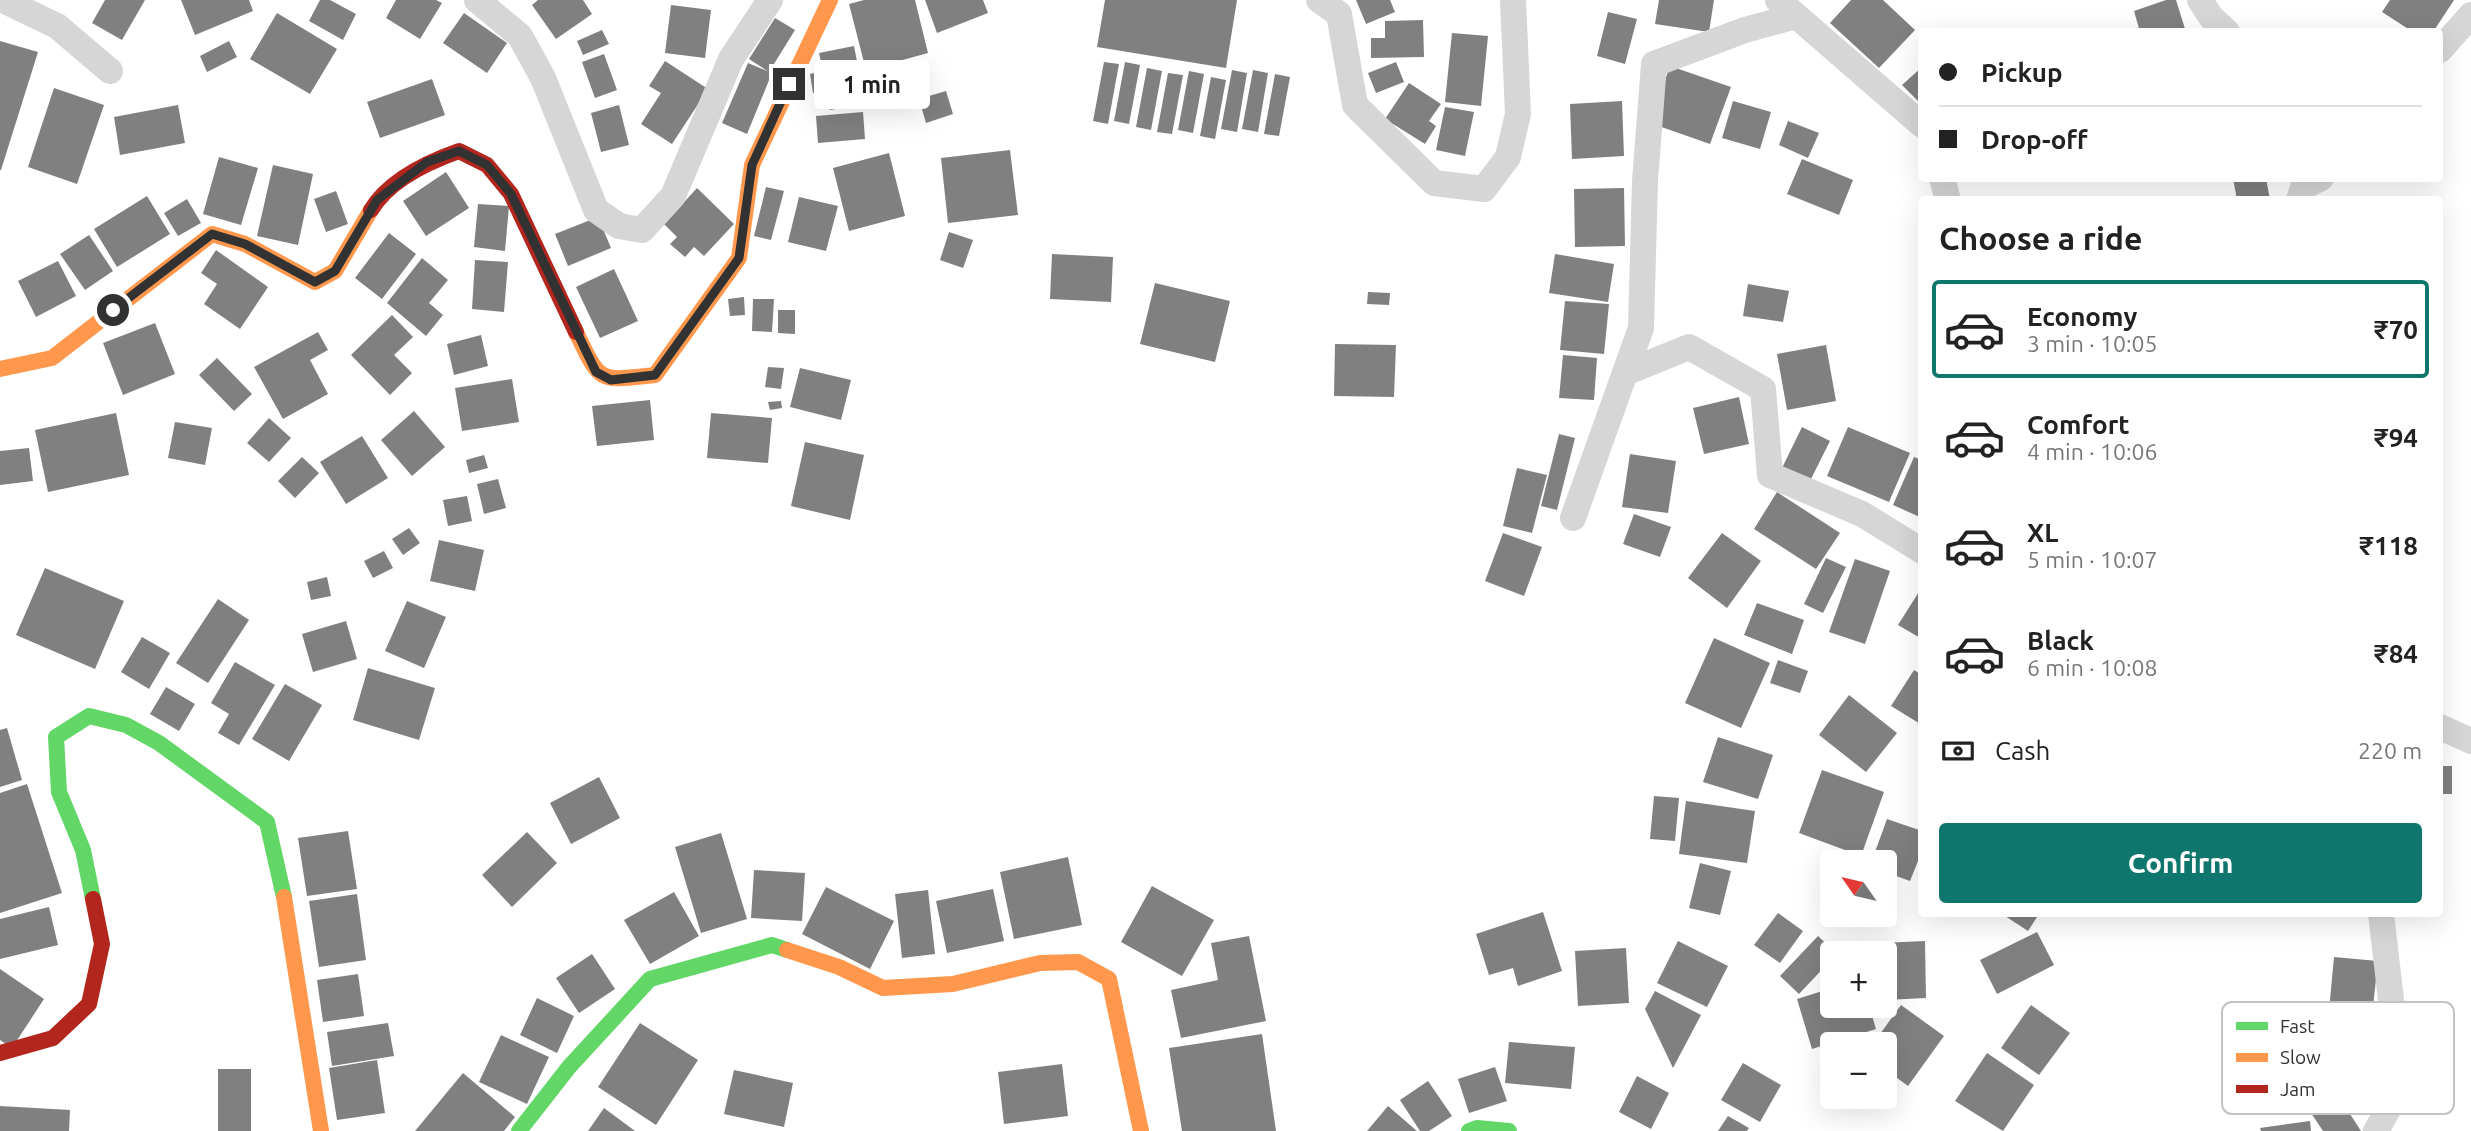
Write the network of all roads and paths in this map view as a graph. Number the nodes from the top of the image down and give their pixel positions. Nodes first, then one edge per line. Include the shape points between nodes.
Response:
1 (4, 0) edge
2 (477, 0) edge
3 (770, 0) edge
4 (830, 0) edge
5 (1319, 0) edge
6 (1513, 0) edge
7 (2200, 0) edge
8 (1787, 8) edge
9 (2471, 15) edge
10 (2223, 28) edge
11 (2443, 47) edge
12 (110, 71) dead end
13 (1918, 122) edge
14 (2313, 182) edge
15 (2300, 196) edge
16 (0, 369) edge
17 (1625, 373) junction
18 (1573, 518) dead end
19 (1918, 549) edge
20 (2443, 728) edge
21 (2471, 741) edge
22 (2381, 917) edge
23 (2391, 1002) edge
24 (0, 1053) edge
25 (2385, 1114) edge
26 (321, 1131) edge
27 (519, 1131) edge
28 (1141, 1131) edge
29 (1469, 1131) edge
30 (1509, 1131) edge
31 (2376, 1131) edge

1 - 12 street via 57,26
2 - 3 street via 520,36 543,78 596,210 619,226 642,230 673,196 731,59
4 - 16 main road via 752,165 739,258 655,375 611,380 596,372 511,194 487,165 459,151 427,162 377,200 335,271 315,282 245,244 212,234 52,359
5 - 6 street via 1339,14 1355,105 1434,183 1484,189 1508,157 1518,114
7 - 10 street
8 - 13 street
8 - 17 street via 1745,30 1654,64 1641,328
9 - 11 street
14 - 15 street via 2303,187
17 - 18 street
17 - 19 street via 1689,347 1763,389 1770,475 1862,514
20 - 21 street
22 - 23 street
24 - 26 main road via 53,1038 89,1004 102,944 83,850 59,792 56,737 89,716 126,725 159,743 267,822 287,910
25 - 31 street
27 - 28 main road via 569,1067 650,979 772,945 839,967 883,988 953,985 1040,963 1078,962 1110,979
29 - 30 main road

